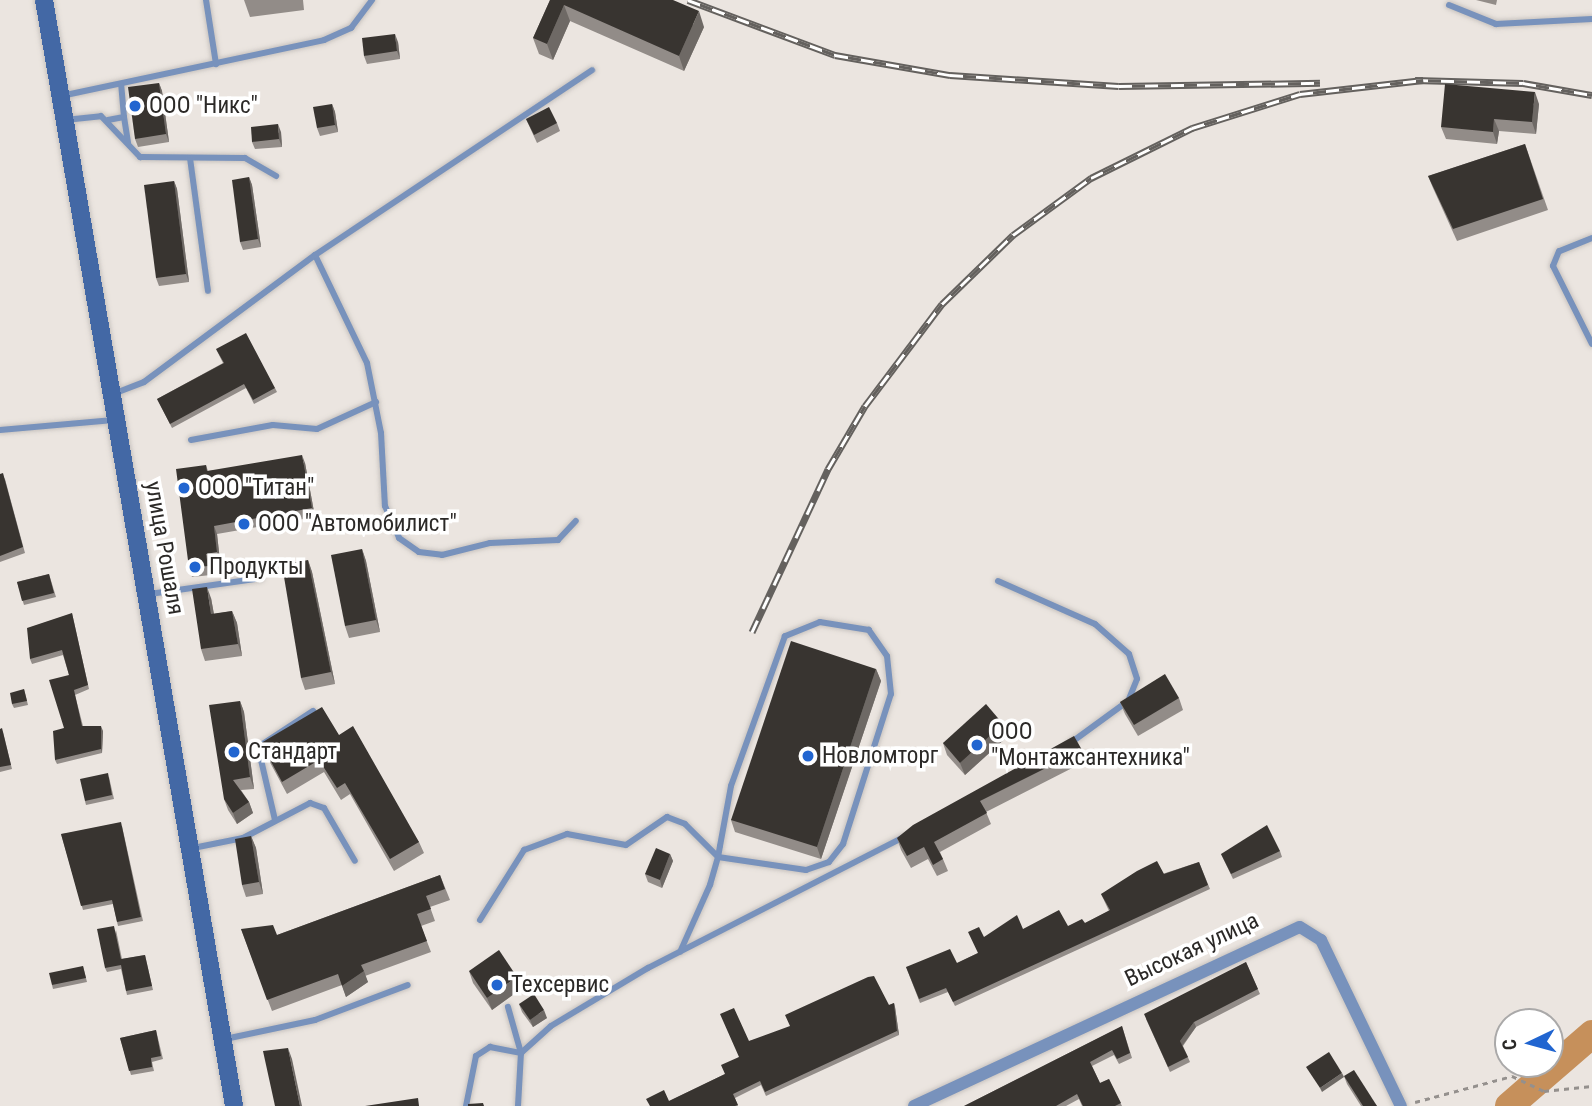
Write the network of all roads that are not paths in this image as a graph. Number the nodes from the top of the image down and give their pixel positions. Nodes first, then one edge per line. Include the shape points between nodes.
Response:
1 (44, 0) edge
2 (206, 0) edge
3 (372, 0) edge
4 (1449, 5) dead end
5 (1592, 19) edge
6 (216, 64) junction
7 (592, 70) dead end
8 (121, 84) junction
9 (61, 96) junction
10 (124, 117) junction
11 (65, 120) junction
12 (108, 120) junction
13 (130, 149) junction
14 (190, 158) junction
15 (276, 176) dead end
16 (1592, 238) edge
17 (315, 256) junction
18 (208, 291) dead end
19 (1592, 344) edge
20 (111, 394) junction
21 (376, 402) junction
22 (116, 419) junction
23 (0, 429) edge
24 (191, 440) dead end
25 (576, 521) dead end
26 (261, 578) dead end
27 (998, 581) dead end
28 (148, 594) junction
29 (313, 711) edge
30 (1058, 750) edge
31 (275, 820) junction
32 (915, 831) edge
33 (191, 849) junction
34 (718, 857) junction
35 (355, 861) dead end
36 (480, 919) dead end
37 (680, 952) junction
38 (408, 985) dead end
39 (508, 1007) dead end
40 (223, 1039) junction
41 (521, 1053) junction
42 (1401, 1105) edge
43 (234, 1106) edge
44 (466, 1106) edge
45 (517, 1106) edge
46 (914, 1106) edge

1 - 9 main road, улица Рошаля
2 - 6 lane
3 - 6 lane via 340,34
4 - 5 lane via 1496,24
6 - 8 lane
7 - 17 lane
8 - 9 lane
8 - 10 lane
9 - 11 main road, улица Рошаля
10 - 12 lane
10 - 13 lane
11 - 12 lane
11 - 20 main road, улица Рошаля
12 - 13 lane
13 - 14 lane via 140,157
14 - 15 lane via 245,158
14 - 18 lane
16 - 19 lane via 1559,251 1553,266
17 - 20 lane via 144,382
17 - 21 lane via 358,336
20 - 22 main road, улица Рошаля
21 - 24 lane via 317,429 259,426
21 - 25 lane via 385,506 409,547 442,555 490,543 552,541 564,537
22 - 23 lane
22 - 28 main road, улица Рошаля
26 - 28 lane
27 - 30 lane via 1108,632 1135,667 1134,690 1119,712
28 - 33 main road, улица Рошаля
29 - 31 lane via 258,747
31 - 33 lane via 243,838
31 - 35 lane via 303,804 319,804
32 - 37 lane
33 - 40 main road, улица Рошаля
34 - 34 lane via 731,786 785,636 820,622 869,630 887,656 891,694 837,854 806,870
34 - 36 lane via 674,817 661,818 626,845 582,834 555,836 524,850
34 - 37 lane
37 - 41 lane via 573,1012
38 - 40 lane via 315,1020
39 - 41 lane
40 - 43 main road, улица Рошаля
41 - 44 lane via 490,1047 475,1056
41 - 45 lane
42 - 46 street, Высокая улица via 1321,940 1300,927

